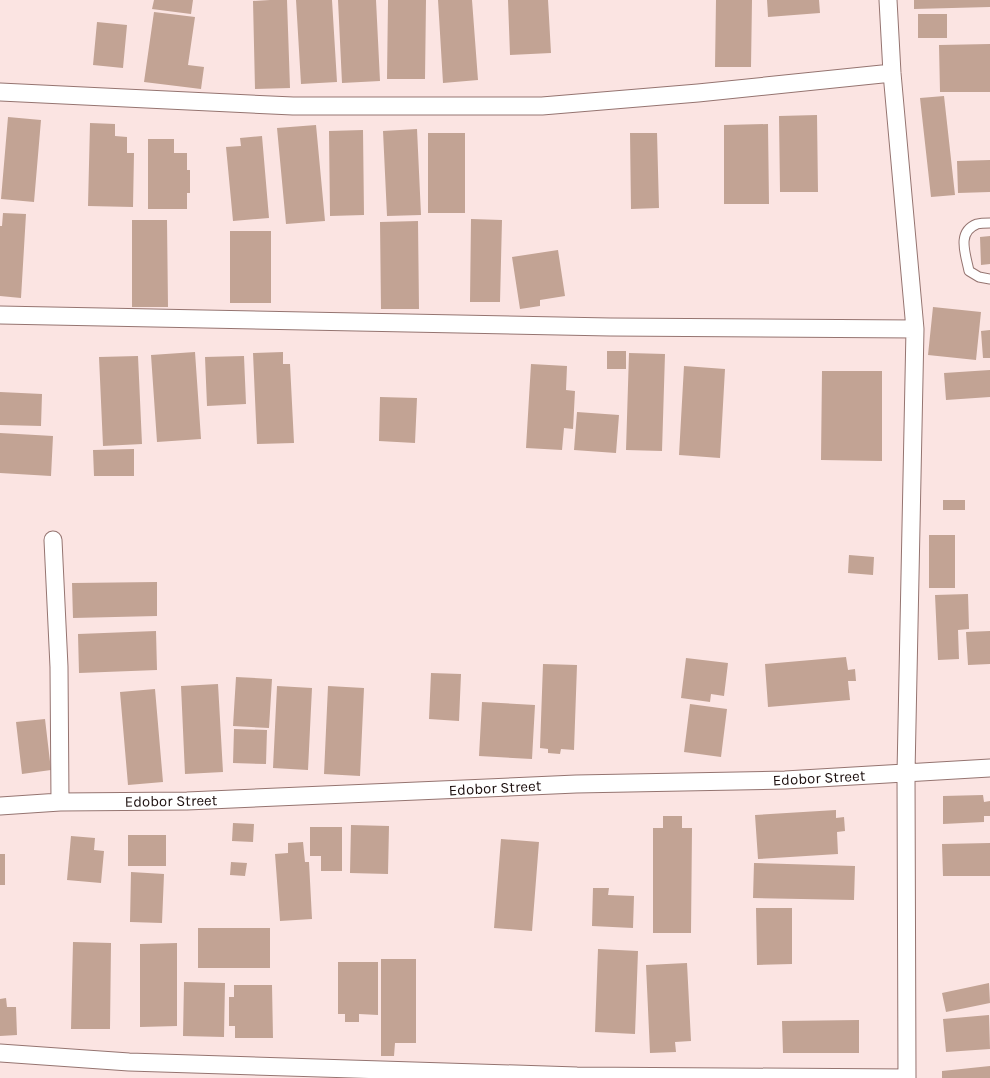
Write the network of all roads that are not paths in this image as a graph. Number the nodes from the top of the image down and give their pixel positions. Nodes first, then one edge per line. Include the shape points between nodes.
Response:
1 (888, 0) edge
2 (892, 73) junction
3 (0, 92) edge
4 (990, 223) edge
5 (990, 279) edge
6 (0, 315) edge
7 (915, 329) junction
8 (53, 540) dead end
9 (990, 768) edge
10 (906, 774) junction
11 (60, 802) junction
12 (0, 806) edge
13 (0, 1053) edge
14 (907, 1078) edge

1 - 2 street
2 - 3 street via 542,106 292,106
2 - 7 street
4 - 5 lane via 977,224 966,232 963,239 969,271 979,277
6 - 7 street
7 - 10 street
8 - 11 street via 59,667
9 - 10 street, Edobor Street
10 - 11 street, Edobor Street via 785,780 568,784 186,801
10 - 14 street
11 - 12 street, Edobor Street
13 - 14 street via 129,1062 569,1076

